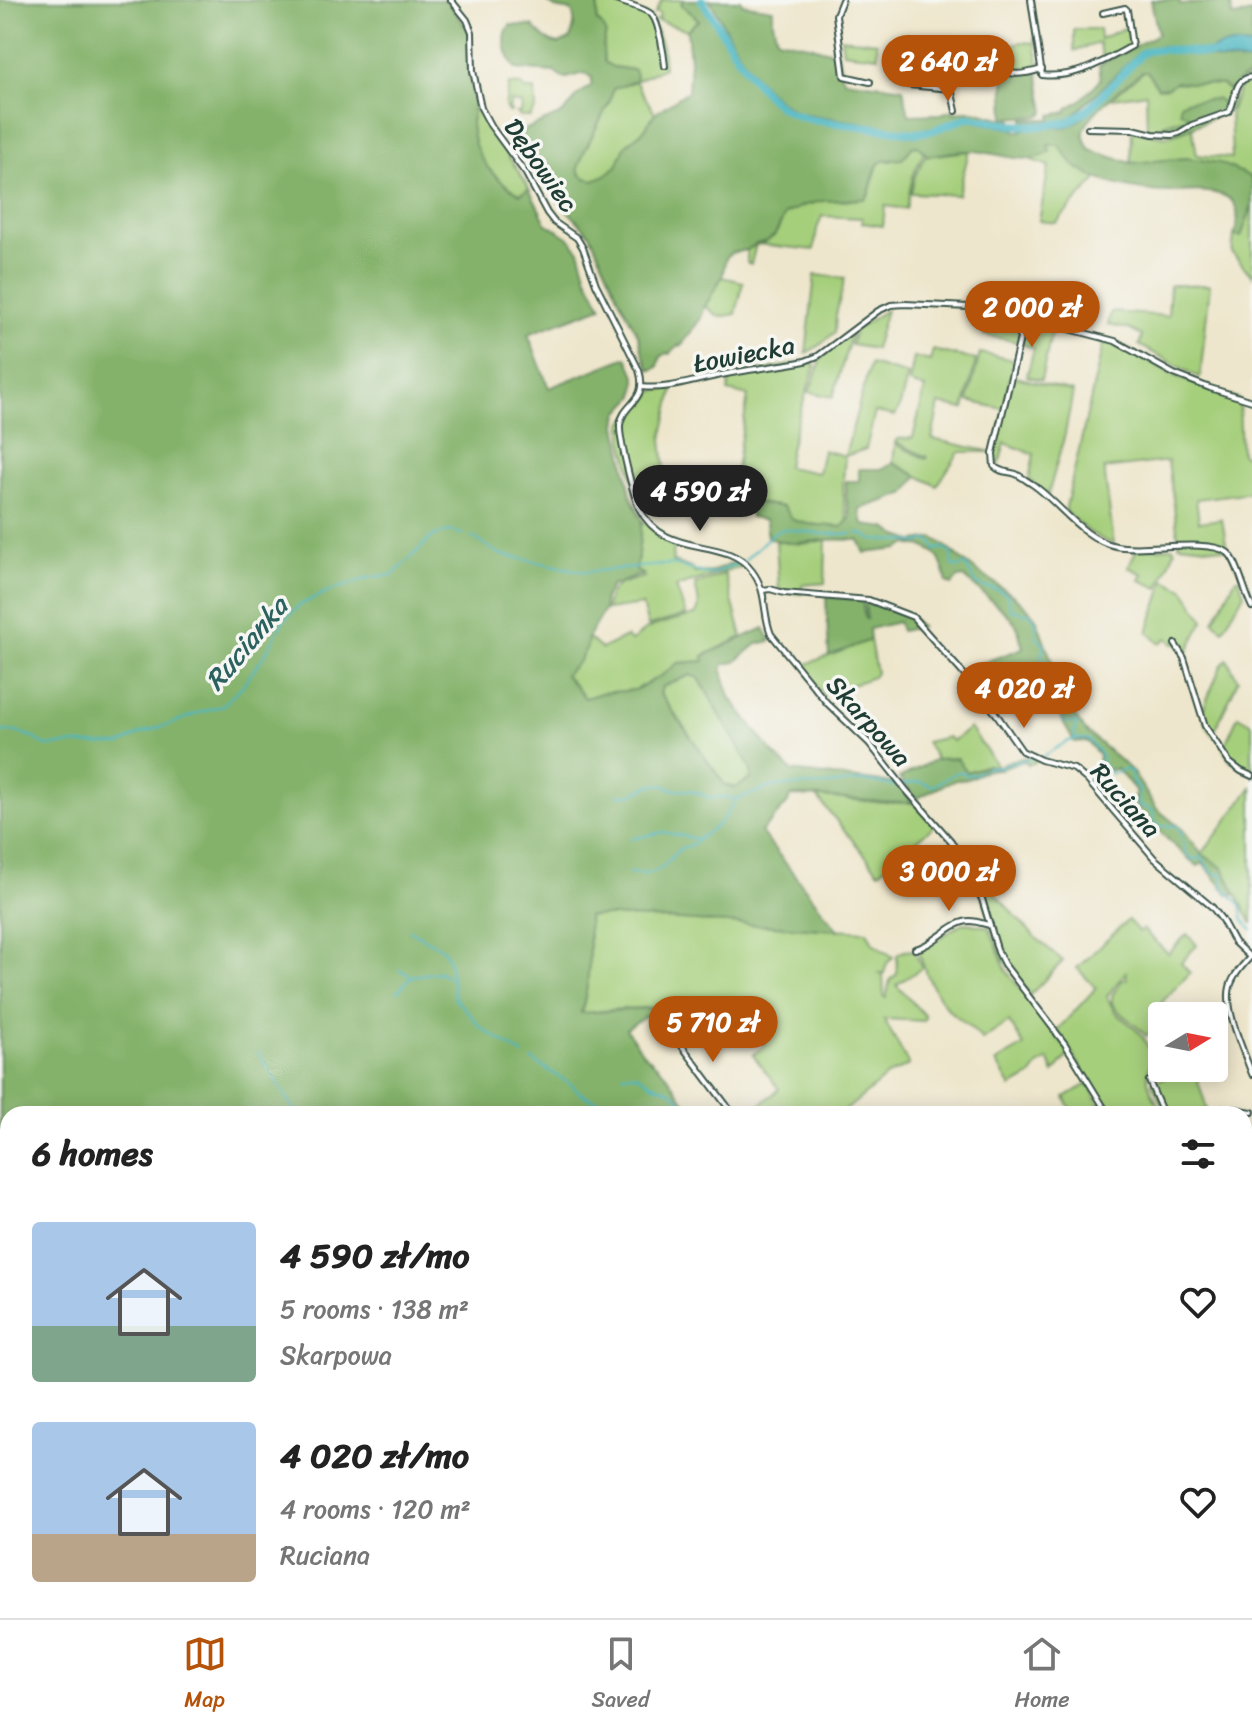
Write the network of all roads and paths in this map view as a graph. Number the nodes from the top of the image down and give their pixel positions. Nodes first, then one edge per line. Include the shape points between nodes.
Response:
1 (451, 0) edge
2 (615, 0) edge
3 (842, 0) edge
4 (1031, 0) edge
5 (1103, 13) dead end
6 (665, 66) dead end
7 (1042, 69) junction
8 (1252, 77) edge
9 (870, 82) dead end
10 (909, 85) dead end
11 (951, 89) junction
12 (956, 111) dead end
13 (1088, 128) dead end
14 (1025, 317) junction
15 (641, 387) junction
16 (1252, 401) edge
17 (762, 590) junction
18 (1252, 607) edge
19 (1175, 644) dead end
20 (1252, 776) edge
21 (990, 925) junction
22 (915, 949) dead end
23 (1251, 956) edge
24 (670, 1030) dead end
25 (1252, 1074) edge
26 (1149, 1082) edge
27 (727, 1106) edge
28 (1103, 1106) edge
29 (1160, 1106) edge

1 - 15 street, Dębowiec via 472,32 481,108 547,213 583,248 639,370
2 - 6 street via 651,14
3 - 9 street via 836,15 843,74
4 - 7 street
5 - 7 street via 1127,10 1132,46 1075,73 1042,75
7 - 11 street via 1021,74 989,62 955,65 948,72
8 - 13 street via 1240,82 1229,112 1172,135
10 - 11 street
11 - 12 street
14 - 15 street, Łowiecka via 969,307 891,305 805,361
14 - 16 street, Łowiecka via 1115,341 1174,374
14 - 18 street via 994,466 1032,484 1077,524 1111,545 1225,551
15 - 17 street, Skarpowa via 620,427 641,511 669,539 741,559
17 - 21 street, Skarpowa via 771,634 947,836 982,899
17 - 23 street, Ruciana via 869,600 913,617 1022,751 1080,774 1154,858 1212,907 1234,942
19 - 20 street via 1205,726 1229,762
21 - 22 street via 965,921
21 - 28 street, Skarpowa via 1004,964 1065,1044
23 - 25 street via 1230,984 1229,999
24 - 27 street
26 - 29 street

